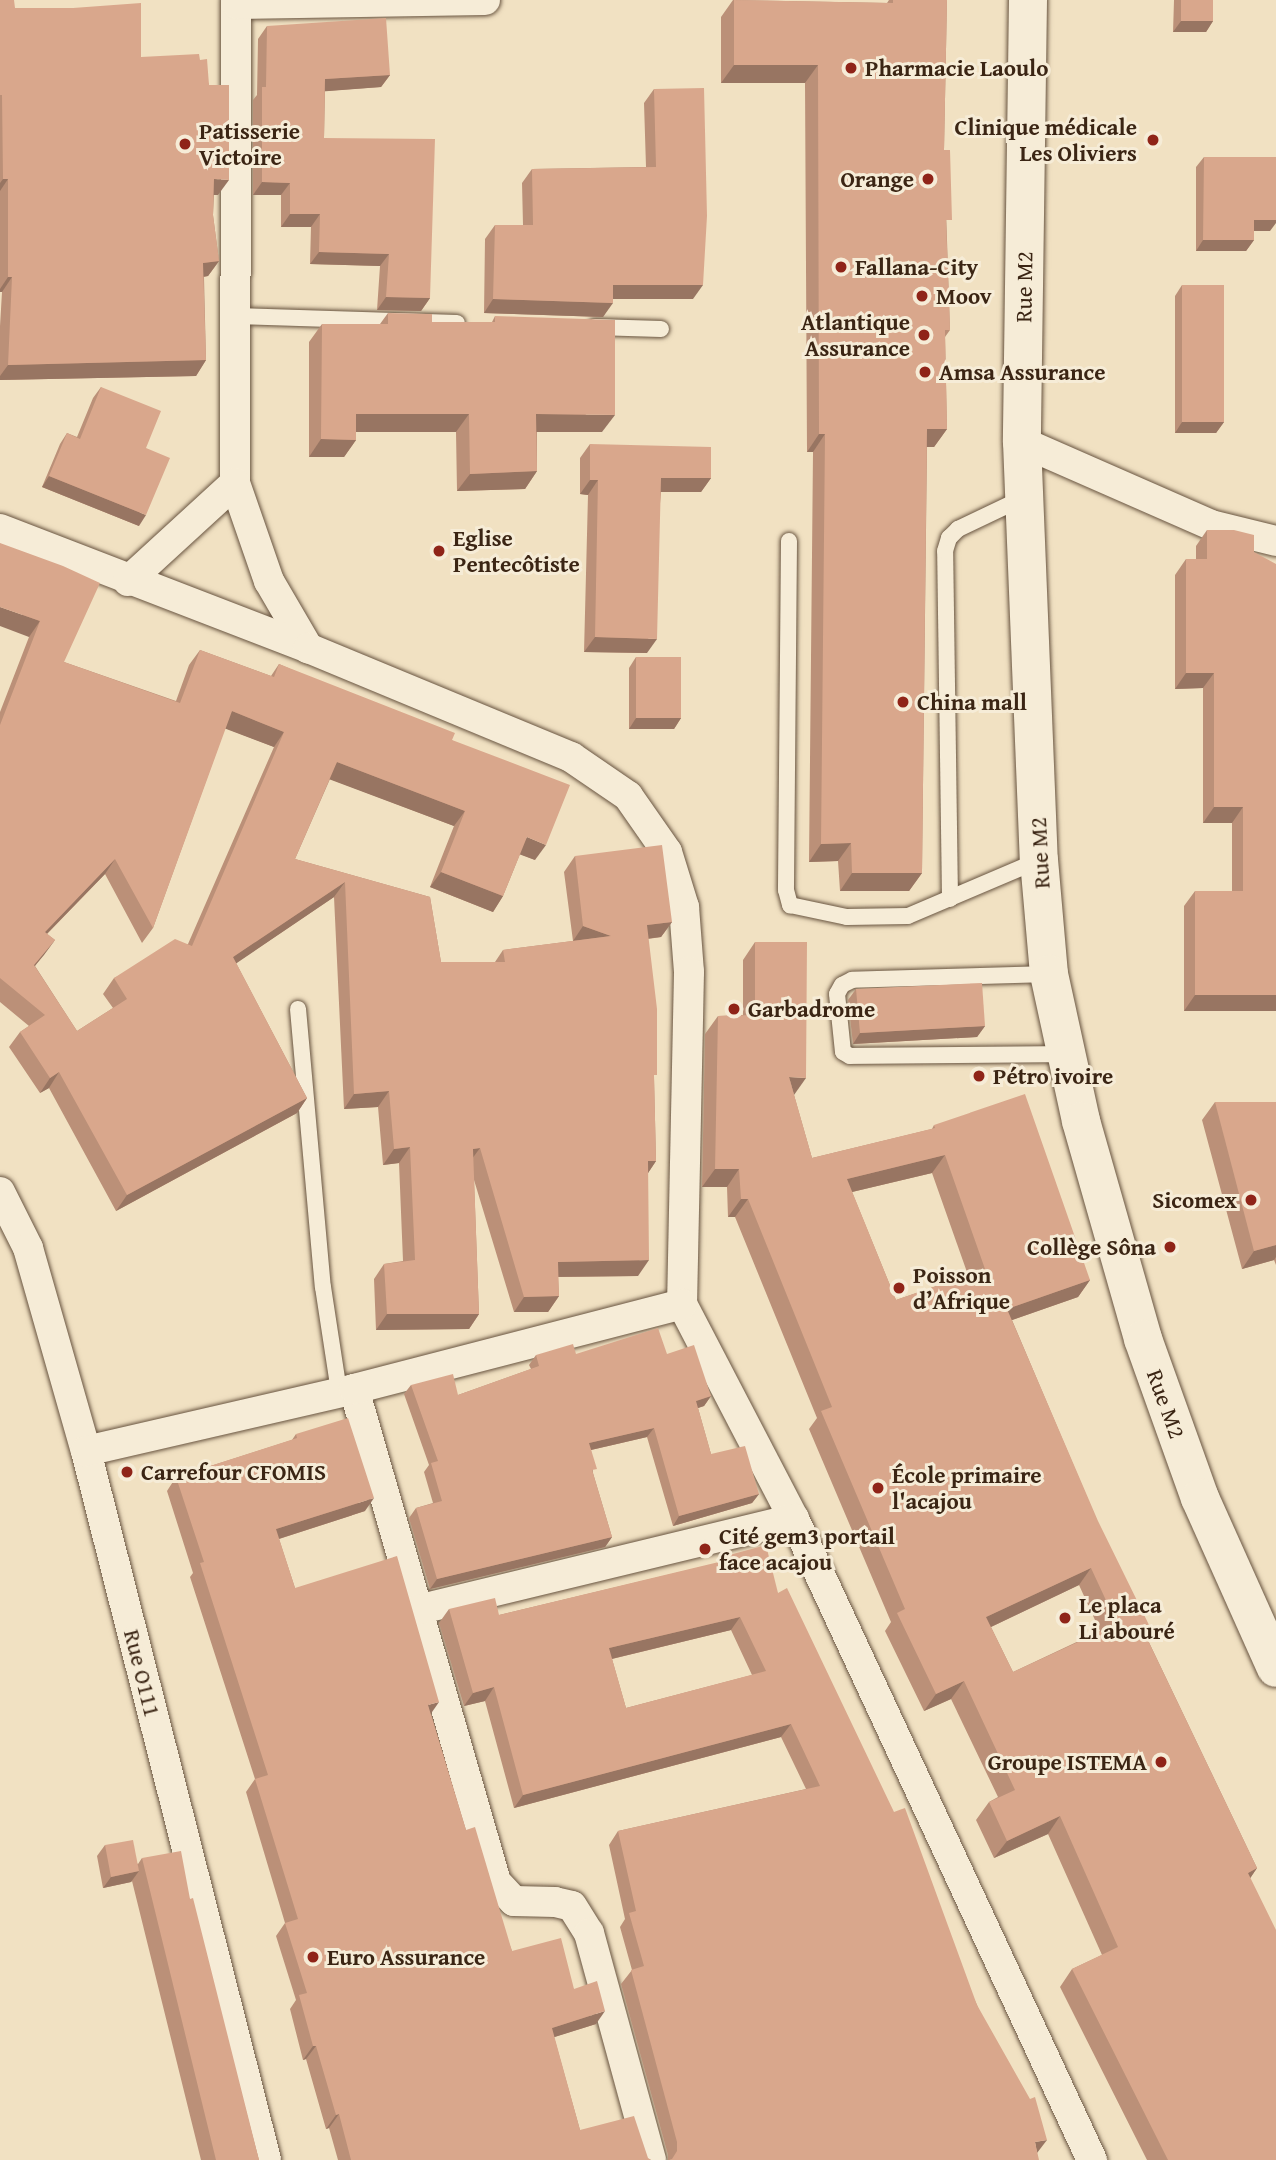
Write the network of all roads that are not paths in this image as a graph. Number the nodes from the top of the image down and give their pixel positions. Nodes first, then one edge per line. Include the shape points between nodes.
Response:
1 (485, 0) edge
2 (1028, 0) edge
3 (237, 2) edge
4 (236, 316) junction
5 (469, 323) edge
6 (579, 326) edge
7 (661, 329) dead end
8 (1022, 442) junction
9 (235, 482) junction
10 (1025, 498) junction
11 (0, 529) edge
12 (789, 541) dead end
13 (1276, 541) edge
14 (128, 580) junction
15 (308, 648) junction
16 (1039, 860) junction
17 (950, 899) junction
18 (1049, 974) junction
19 (298, 1009) dead end
20 (1067, 1054) junction
21 (0, 1192) edge
22 (682, 1304) junction
23 (347, 1390) junction
24 (86, 1451) junction
25 (793, 1519) junction
26 (417, 1610) junction
27 (1276, 1668) edge
28 (266, 2160) edge
29 (650, 2160) edge
30 (1092, 2160) edge

1 - 3 street
2 - 8 main road, Rue M2
3 - 4 street
4 - 5 lane
4 - 9 street
6 - 7 lane
8 - 10 main road, Rue M2
8 - 13 street via 1211,525
9 - 14 street
9 - 15 street via 269,580
10 - 16 main road, Rue M2
10 - 17 lane via 958,529 945,551
11 - 14 street
12 - 17 lane via 786,890 790,905 847,917 908,916
14 - 15 street
15 - 22 street via 571,757 628,796 667,852 684,908 689,972
16 - 17 lane
16 - 18 main road, Rue M2
18 - 20 main road, Rue M2
18 - 20 lane via 852,980 837,994 843,1052 850,1056
19 - 23 lane via 323,1287
20 - 27 main road, Rue M2 via 1087,1146 1143,1339 1200,1498
21 - 24 street, Rue O111 via 28,1248
22 - 23 street
22 - 25 street
23 - 24 street
23 - 26 street
24 - 28 street, Rue O111
25 - 26 street
25 - 30 street
26 - 29 street via 496,1882 514,1901 572,1906 589,1933

